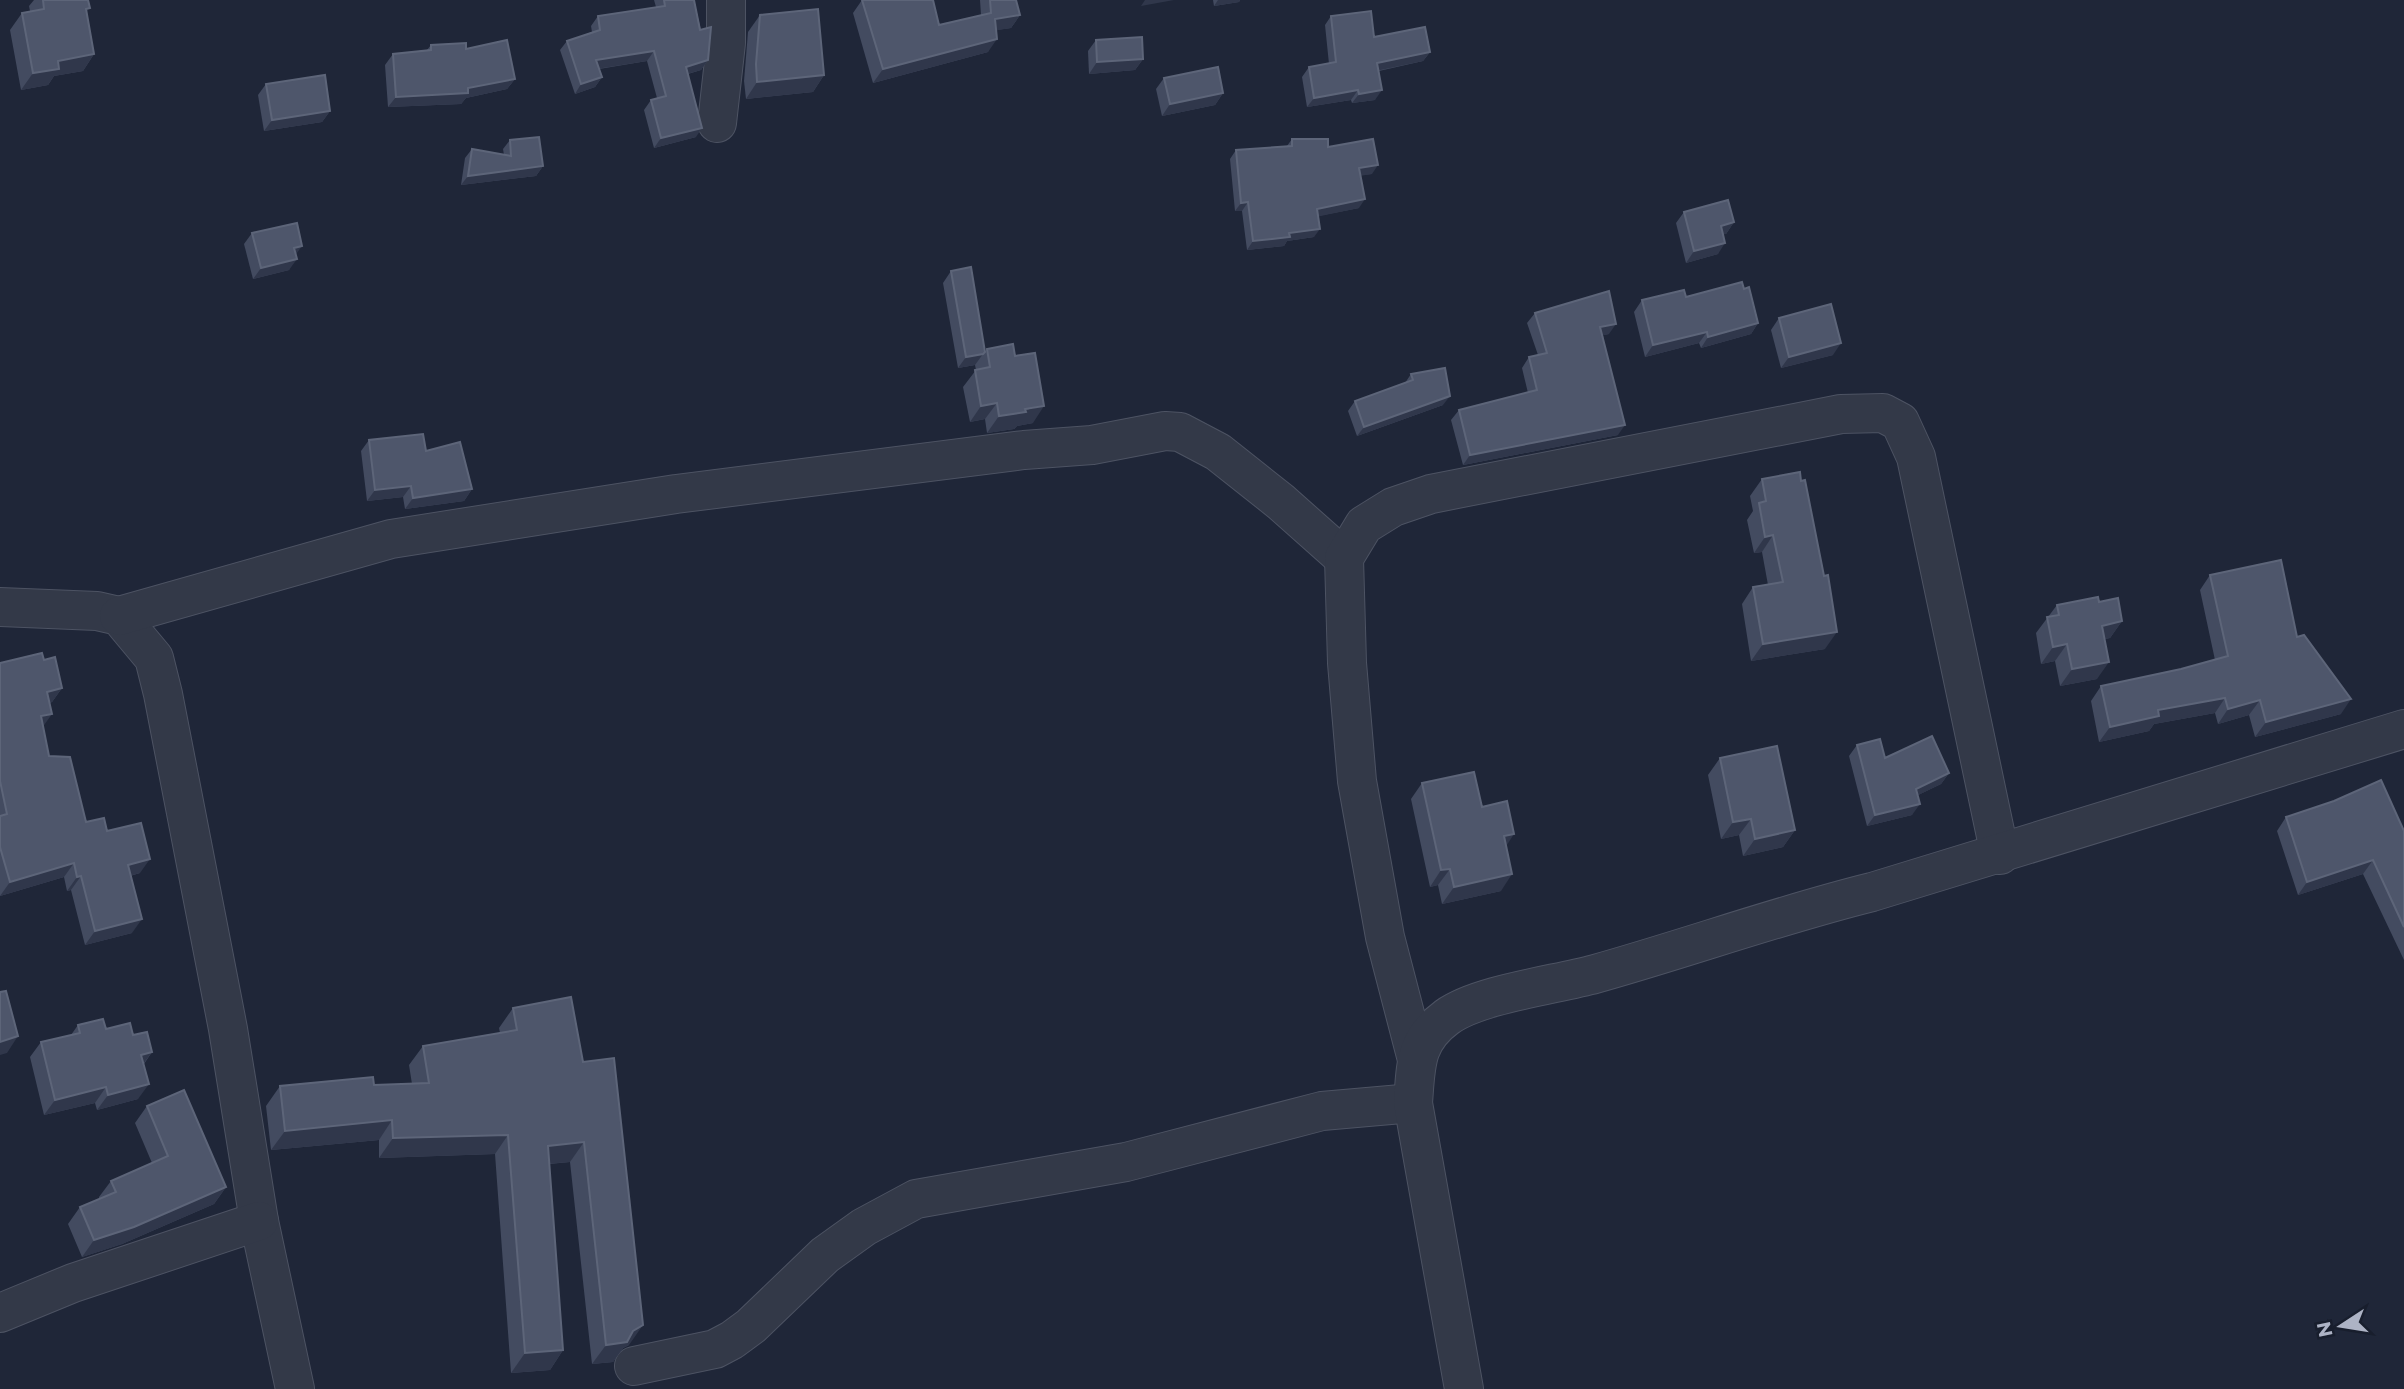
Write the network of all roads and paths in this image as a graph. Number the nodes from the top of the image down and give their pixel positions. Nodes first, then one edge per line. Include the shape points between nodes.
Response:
1 (726, 0) edge
2 (717, 123) dead end
3 (1344, 558) junction
4 (0, 607) edge
5 (119, 616) junction
6 (2404, 729) edge
7 (2000, 855) junction
8 (1416, 1056) junction
9 (1413, 1102) junction
10 (259, 1221) junction
11 (0, 1313) edge
12 (634, 1366) dead end
13 (295, 1389) edge
14 (1464, 1389) edge

1 - 2 street
3 - 5 street via 1218,452 1180,432 1165,431 1092,444 676,494 391,539
3 - 7 street via 1364,525 1393,507 1431,494 1841,414 1883,413 1900,422 1916,457
3 - 8 street via 1357,781 1385,937
4 - 5 street
5 - 10 street via 154,658 163,694 228,1029
6 - 7 street
7 - 8 street via 1594,974 1474,1003 1446,1017
8 - 9 street
9 - 12 street via 1322,1111 1126,1162 916,1199 825,1255 732,1340 715,1349
9 - 14 street
10 - 11 street via 73,1283
10 - 13 street

